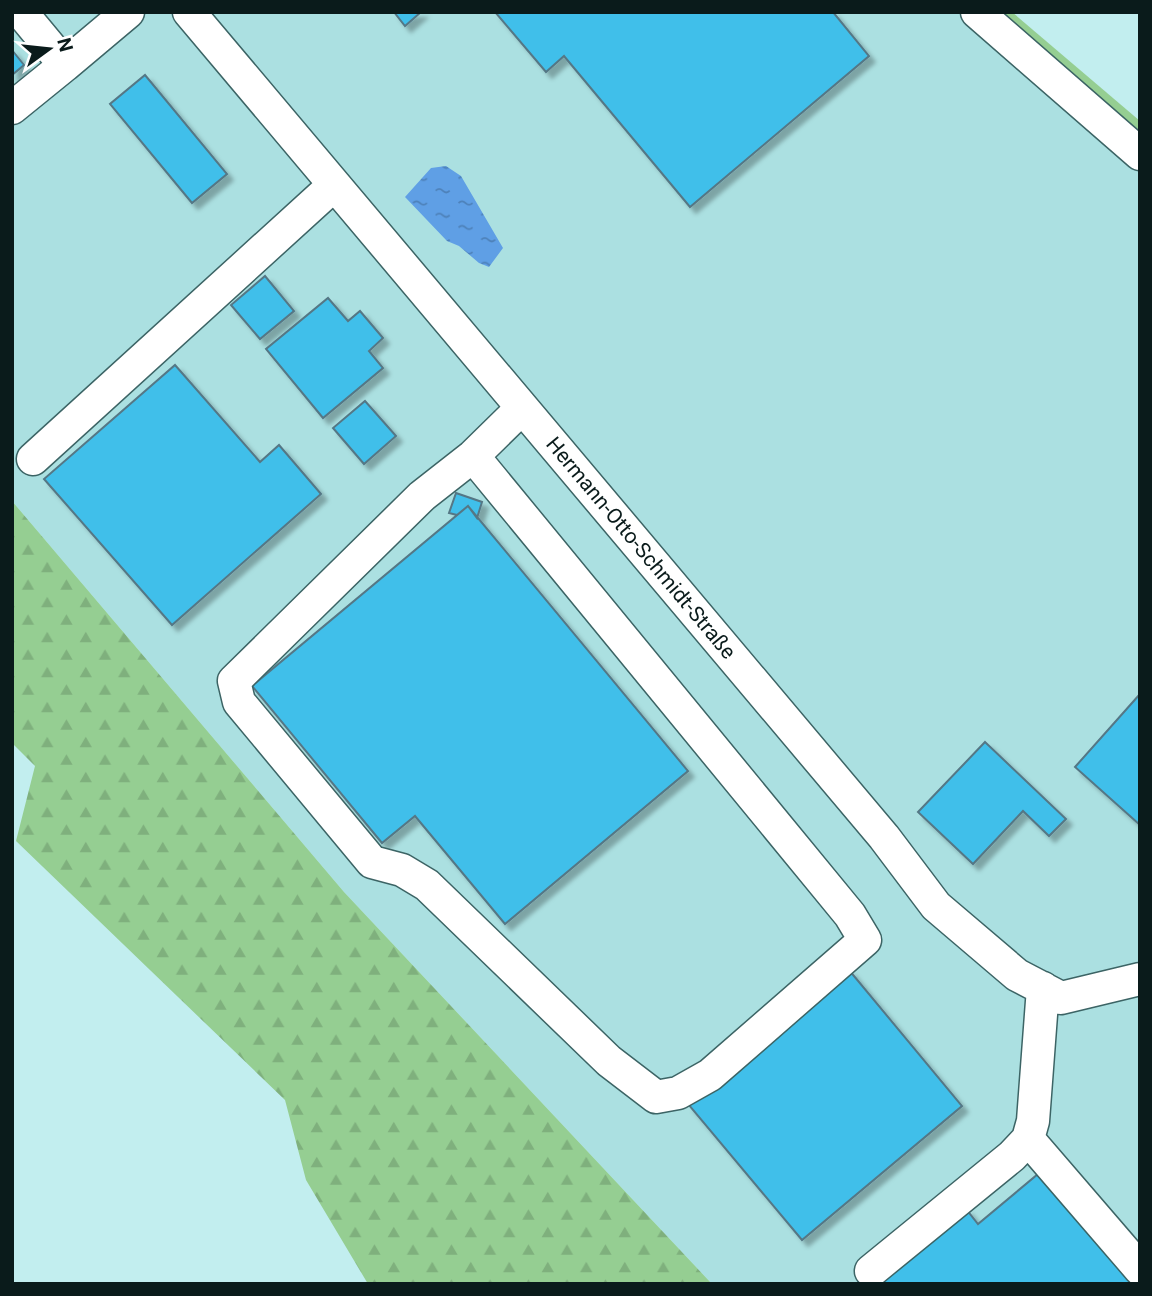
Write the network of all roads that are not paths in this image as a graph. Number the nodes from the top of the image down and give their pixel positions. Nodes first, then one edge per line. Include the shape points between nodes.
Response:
1 (21, 12) edge
2 (128, 12) edge
3 (189, 12) edge
4 (977, 12) edge
5 (65, 65) junction
6 (12, 108) edge
7 (1140, 154) edge
8 (334, 185) junction
9 (522, 408) junction
10 (473, 456) junction
11 (33, 459) dead end
12 (1140, 979) edge
13 (1042, 988) junction
14 (1028, 1139) junction
15 (1140, 1269) edge
16 (871, 1271) dead end

1 - 5 street
2 - 5 street
3 - 8 street, Hermann-Otto-Schmidt-Straße
4 - 7 street
5 - 6 street
8 - 9 street, Hermann-Otto-Schmidt-Straße
8 - 11 street
9 - 10 street
9 - 13 street, Hermann-Otto-Schmidt-Straße via 884,837 936,906 1017,975
10 - 10 street via 422,496 234,681 239,702 372,862 402,870 427,885 618,1068 656,1097 678,1093 710,1075 865,940 850,915
12 - 13 street, Hermann-Otto-Schmidt-Straße via 1060,998
13 - 14 street
14 - 15 street
14 - 16 street

